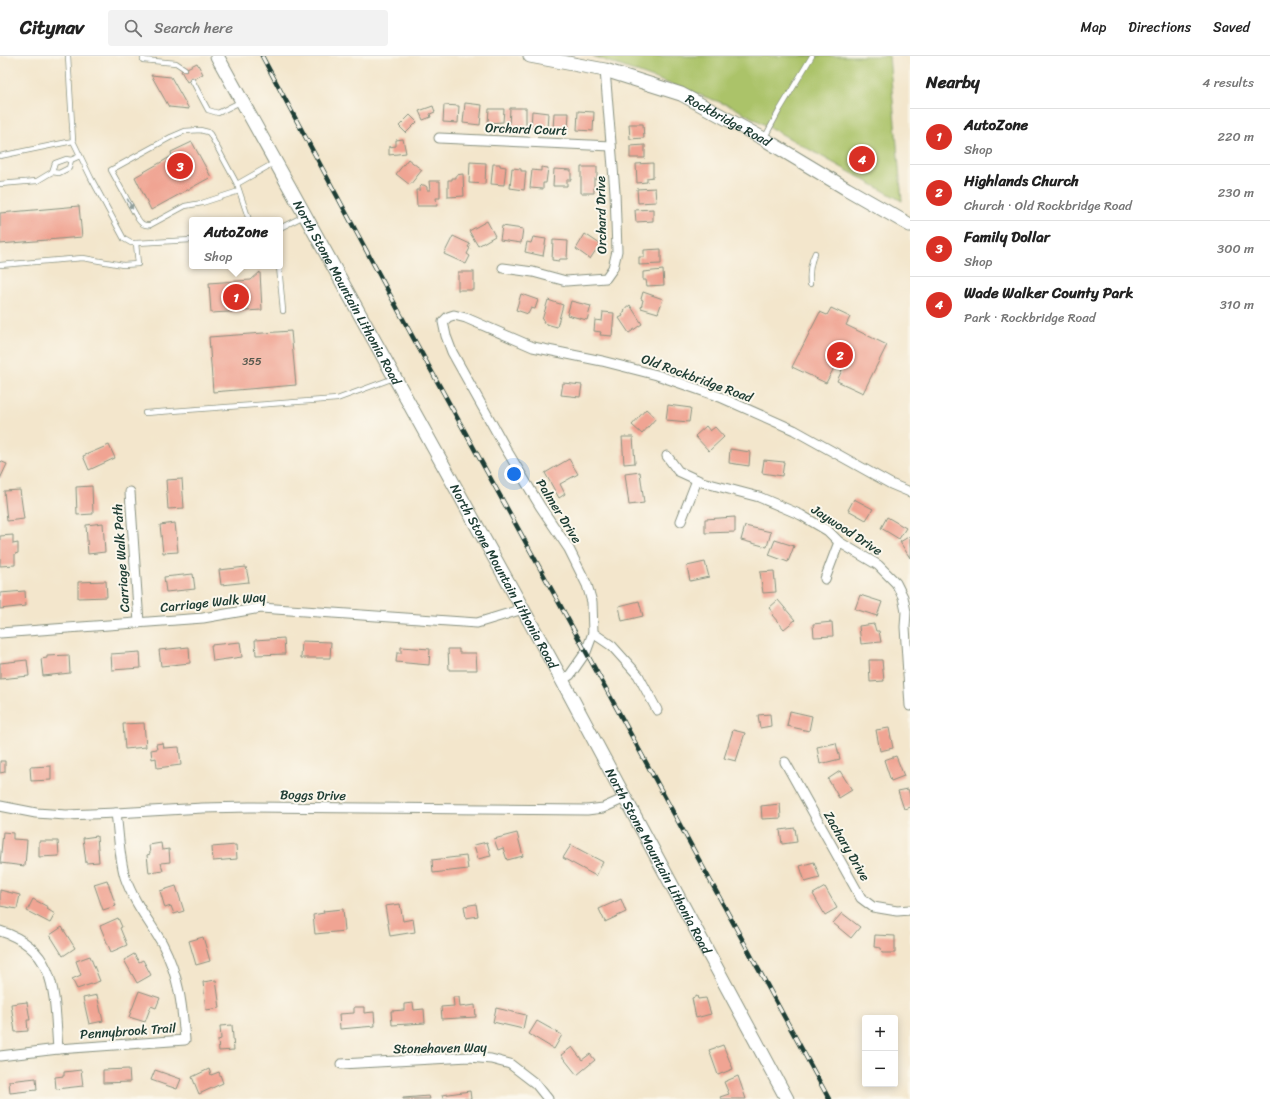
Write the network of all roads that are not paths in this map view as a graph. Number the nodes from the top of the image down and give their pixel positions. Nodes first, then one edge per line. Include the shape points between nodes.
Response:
1 (68, 56) edge
2 (143, 56) edge
3 (217, 56) edge
4 (530, 56) edge
5 (812, 56) edge
6 (185, 69) dead end
7 (605, 70) junction
8 (192, 80) dead end
9 (242, 101) junction
10 (439, 138) dead end
11 (764, 139) junction
12 (73, 141) junction
13 (611, 146) junction
14 (0, 156) edge
15 (80, 156) junction
16 (71, 160) junction
17 (276, 162) junction
18 (52, 172) junction
19 (0, 184) edge
20 (237, 184) junction
21 (239, 191) junction
22 (306, 216) junction
23 (248, 217) edge
24 (910, 225) edge
25 (283, 227) edge
26 (189, 240) edge
27 (136, 243) junction
28 (815, 253) dead end
29 (0, 265) edge
30 (503, 268) dead end
31 (279, 269) edge
32 (810, 284) dead end
33 (283, 311) dead end
34 (444, 322) joint
35 (395, 378) junction
36 (145, 413) dead end
37 (667, 456) dead end
38 (697, 480) junction
39 (130, 492) dead end
40 (910, 492) edge
41 (681, 521) dead end
42 (839, 542) junction
43 (825, 579) dead end
44 (523, 609) junction
45 (139, 623) junction
46 (0, 633) edge
47 (593, 633) junction
48 (562, 680) junction
49 (910, 706) edge
50 (657, 710) dead end
51 (785, 762) dead end
52 (624, 798) junction
53 (0, 806) edge
54 (116, 813) junction
55 (910, 910) edge
56 (0, 931) edge
57 (58, 1049) junction
58 (0, 1056) edge
59 (341, 1064) dead end
60 (548, 1099) edge
61 (787, 1099) edge

1 - 12 lane
2 - 6 lane via 143,60 176,63
3 - 9 main road, North Stone Mountain Lithonia Road
4 - 7 main road, Rockbridge Road
5 - 11 lane
7 - 11 main road, Rockbridge Road via 681,94
7 - 13 street, Orchard Drive
8 - 9 lane via 208,110 218,113
9 - 17 main road, North Stone Mountain Lithonia Road
10 - 13 street, Orchard Court
11 - 24 main road, Rockbridge Road
12 - 14 lane
12 - 15 lane
13 - 30 street, Orchard Drive via 616,192 617,251 613,268 606,278 566,281 533,272
15 - 16 lane
15 - 27 lane via 124,239
16 - 18 lane via 66,159 55,164
16 - 18 lane via 69,168 59,173
17 - 20 lane
17 - 22 main road, North Stone Mountain Lithonia Road
18 - 19 lane via 37,181
20 - 21 lane
20 -> 21 lane via 210,134 200,130 190,130 171,137 111,170 138,219 146,226 185,206 202,204
21 - 23 lane
22 - 25 lane
22 - 35 main road, North Stone Mountain Lithonia Road
26 - 27 lane
27 - 29 lane via 138,264 123,265 83,258
28 - 32 lane via 809,273
31 - 33 lane
34 - 40 street, Old Rockbridge Road via 454,315 533,347 657,375 720,398 794,430
34 - 47 street, Palmer Drive via 452,352 506,449 569,549 587,585 592,602
35 - 36 lane via 337,399
35 - 44 main road, North Stone Mountain Lithonia Road
37 - 38 street, Jaywood Drive via 678,470
38 - 41 street
38 - 42 street, Jaywood Drive via 760,497 788,509 828,531
39 - 45 street, Carriage Walk Path
42 - 43 street
42 - 49 street, Jaywood Drive via 878,565 896,583 903,597 906,612
44 - 45 street, Carriage Walk Way via 477,623 260,608 203,618
44 - 48 main road, North Stone Mountain Lithonia Road
45 - 46 street, Carriage Walk Way
47 - 48 street, Palmer Drive via 586,652 570,675
47 - 50 street via 612,646 638,675
48 - 52 main road, North Stone Mountain Lithonia Road
51 - 55 street, Zachary Drive via 861,898 873,907 897,911
52 - 54 street, Boggs Drive via 603,808 587,810 250,807
52 - 61 main road, North Stone Mountain Lithonia Road
53 - 54 street, Boggs Drive via 36,813
54 - 57 street, Pennybrook Trail via 125,876 133,897 162,944 180,988 185,1040
56 - 57 street via 24,941 37,952 47,970 53,992
57 - 58 street, Pennybrook Trail
59 - 60 street, Stonehaven Way via 470,1057 491,1059 510,1064 536,1084

